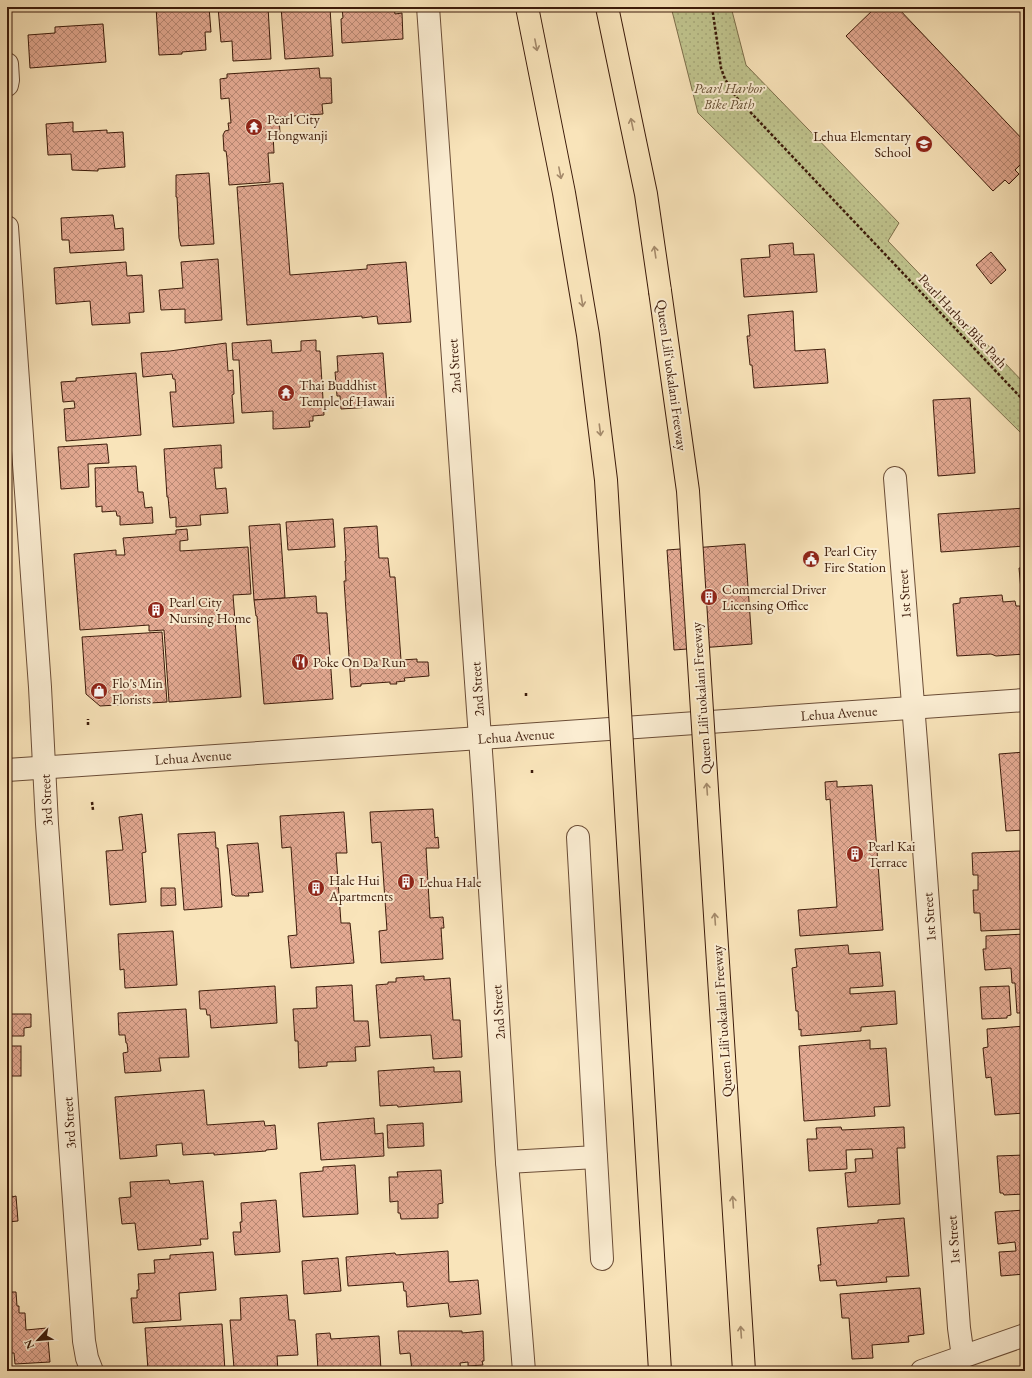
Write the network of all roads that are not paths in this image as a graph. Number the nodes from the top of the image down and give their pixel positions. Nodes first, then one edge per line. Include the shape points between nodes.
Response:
1 (428, 7) edge
2 (527, 7) edge
3 (607, 7) edge
4 (7, 64) edge
5 (7, 85) edge
6 (7, 227) edge
7 (895, 478) dead end
8 (1025, 700) edge
9 (913, 708) junction
10 (480, 738) junction
11 (44, 767) junction
12 (7, 770) edge
13 (578, 837) dead end
14 (596, 1157) junction
15 (507, 1162) junction
16 (602, 1259) dead end
17 (1025, 1335) edge
18 (963, 1357) junction
19 (92, 1371) edge
20 (524, 1371) edge
21 (660, 1371) edge
22 (744, 1371) edge
23 (922, 1371) edge

1 - 10 street, 2nd Street
2 -> 21 highway, bridge via 564,194 588,335 606,480
22 -> 3 highway, Queen Liliʻuokalani Freeway, bridge via 688,491 646,194
4 - 5 street
6 - 11 street, 3rd Street
7 - 9 street, 1st Street
8 - 9 street, Lehua Avenue
9 - 10 street, Lehua Avenue
9 - 18 street, 1st Street
10 - 11 street, Lehua Avenue
10 - 15 street, 2nd Street
11 - 12 street, Lehua Avenue
11 - 19 street, 3rd Street via 84,1341
13 - 14 street
14 - 15 street
14 - 16 street
15 - 20 street, 2nd Street
17 - 18 street
18 - 23 street

